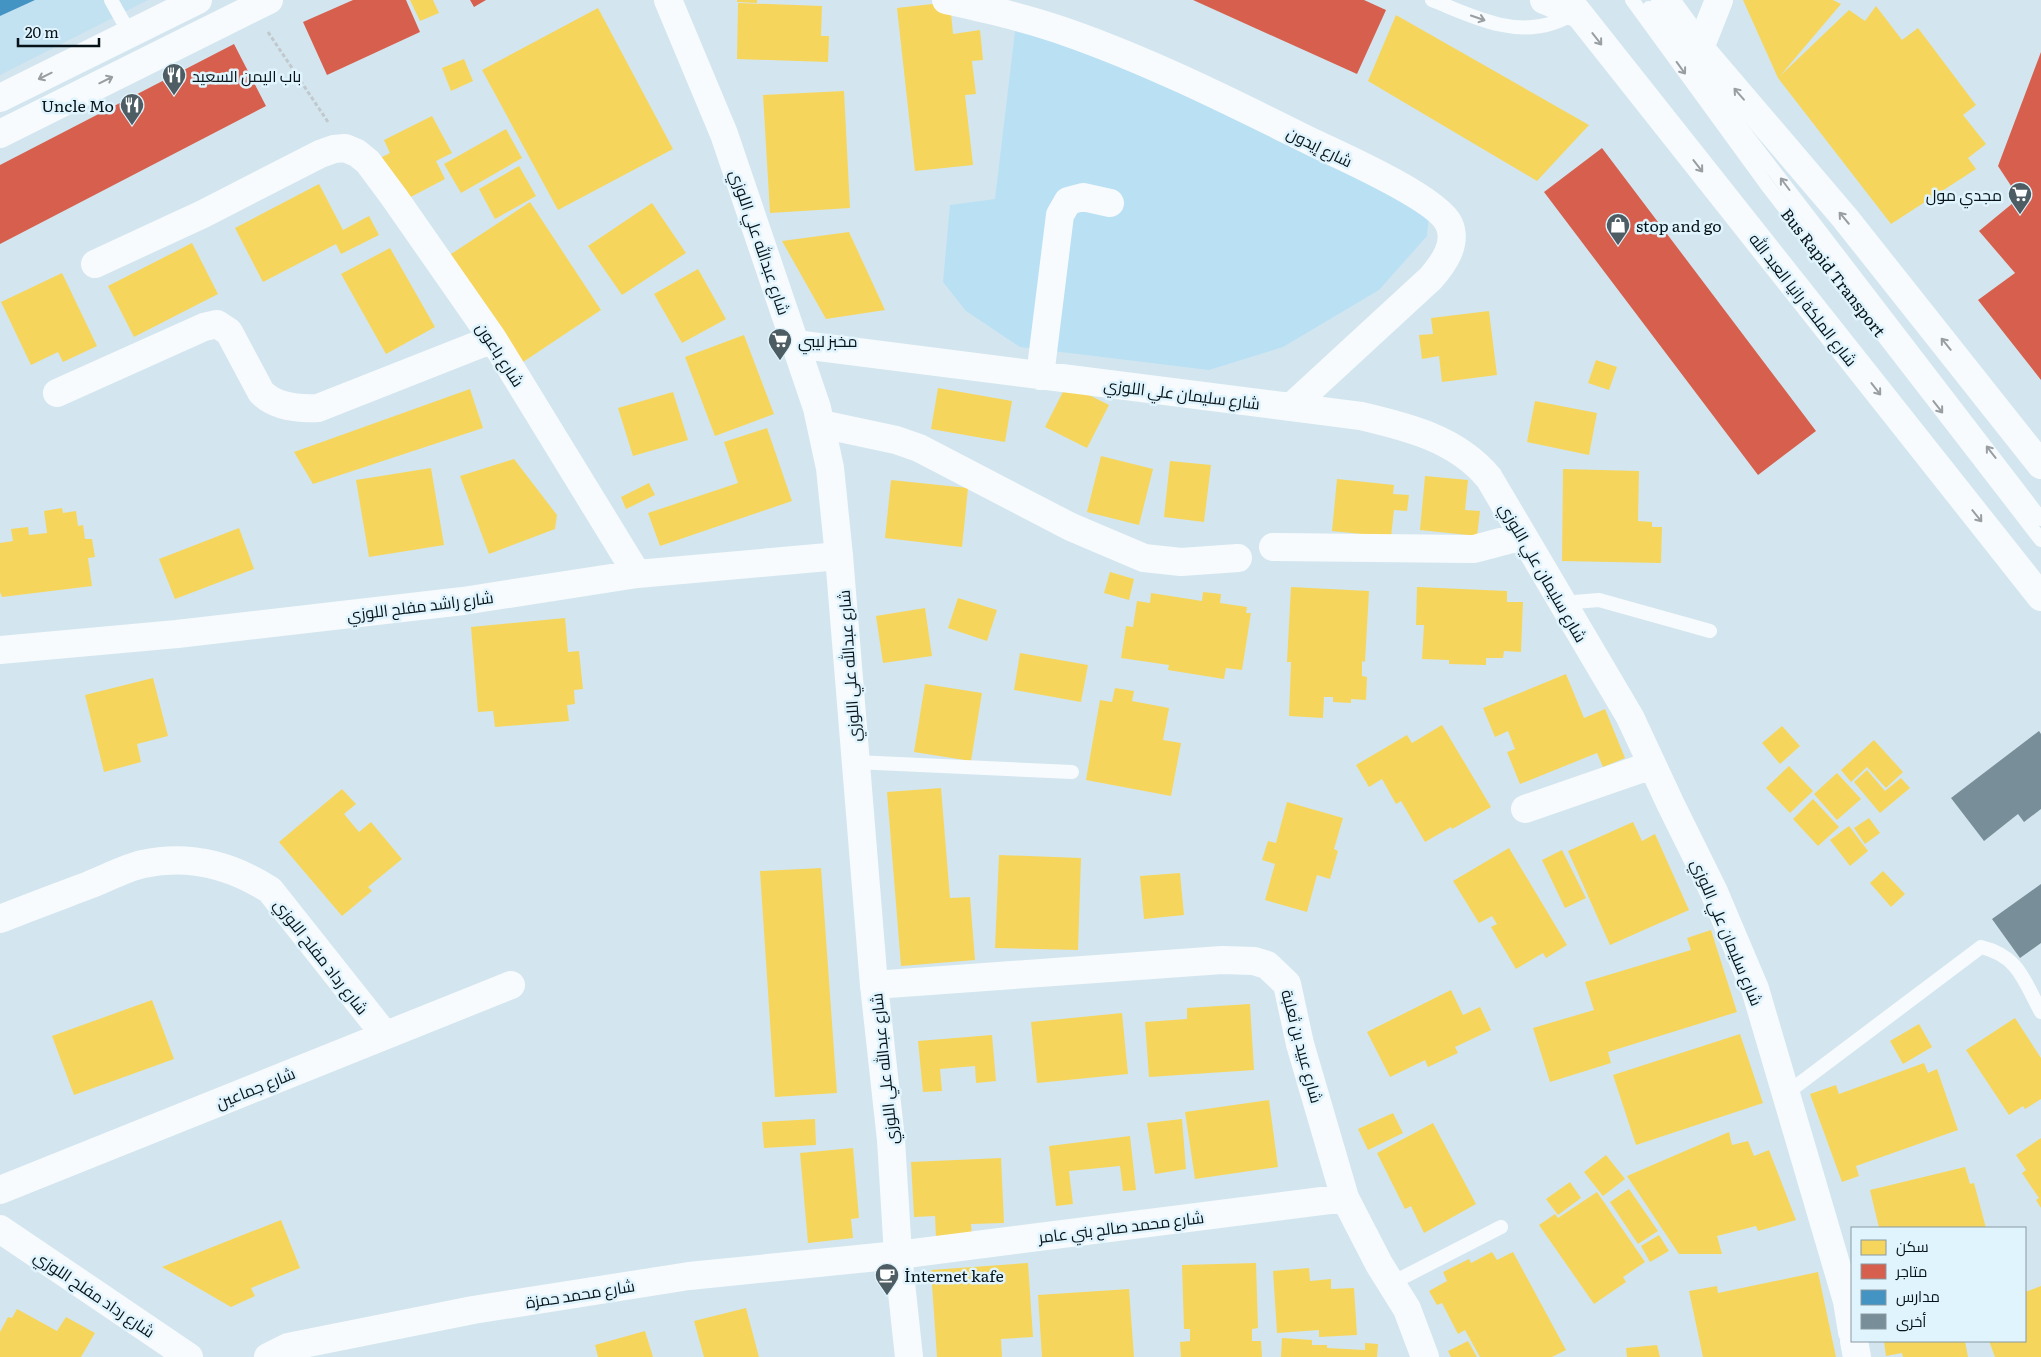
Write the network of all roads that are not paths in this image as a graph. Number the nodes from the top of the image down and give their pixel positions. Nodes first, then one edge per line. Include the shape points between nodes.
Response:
1 (111, 0) edge
2 (198, 0) edge
3 (668, 0) edge
4 (946, 0) edge
5 (1432, 0) edge
6 (1544, 0) edge
7 (1632, 0) edge
8 (1643, 0) edge
9 (1665, 0) edge
10 (1719, 0) edge
11 (260, 4) edge
12 (1572, 6) edge
13 (130, 34) junction
14 (1700, 48) junction
15 (0, 98) edge
16 (0, 134) edge
17 (1110, 203) dead end
18 (95, 264) dead end
19 (493, 339) junction
20 (795, 344) junction
21 (1040, 376) junction
22 (57, 392) dead end
23 (1292, 407) junction
24 (821, 424) junction
25 (2041, 465) edge
26 (2041, 519) edge
27 (1523, 536) junction
28 (2041, 540) edge
29 (1273, 547) dead end
30 (840, 556) junction
31 (1238, 558) dead end
32 (638, 574) junction
33 (2041, 597) edge
34 (1562, 603) junction
35 (1710, 631) dead end
36 (0, 650) edge
37 (855, 762) junction
38 (1652, 765) junction
39 (1072, 772) dead end
40 (1525, 809) dead end
41 (0, 919) edge
42 (511, 985) dead end
43 (874, 986) junction
44 (2041, 1012) edge
45 (385, 1035) junction
46 (1786, 1093) junction
47 (0, 1190) edge
48 (1345, 1198) junction
49 (1501, 1227) dead end
50 (0, 1229) edge
51 (898, 1255) junction
52 (1392, 1283) junction
53 (1851, 1326) edge
54 (1854, 1342) edge
55 (189, 1357) edge
56 (268, 1357) edge
57 (909, 1357) edge
58 (1426, 1357) edge
59 (1857, 1357) edge

1 - 13 lane
2 - 13 street
3 - 20 street, شارع عبدالله علي اللوزي via 724,134
4 - 23 street, شارع إيدون via 1004,13 1115,50 1350,160 1426,201 1443,216 1451,232 1444,263
5 -> 12 lane via 1476,18 1527,28 1553,24
6 - 12 street
7 -> 28 lane, Bus Rapid Transport via 1766,184
26 -> 8 lane, Bus Rapid Transport
9 - 14 street
10 - 14 street
16 -> 11 street
12 -> 33 street, شارع الملكة رانيا العبد الله
13 -> 15 street
25 -> 14 street via 1845,218
17 - 21 street via 1083,197 1068,201 1060,215
18 - 19 street, شارع باعون via 203,214 320,154 346,148 357,153 378,176
19 - 22 street via 318,408 308,408 286,406 267,399 229,332 217,324
19 - 32 street, شارع باعون
20 - 21 street, شارع سليمان علي اللوزي
20 - 24 street, شارع عبدالله علي اللوزي
21 - 23 street, شارع سليمان علي اللوزي
23 - 27 street, شارع سليمان علي اللوزي via 1361,416 1402,426 1452,447 1470,458 1489,478
24 - 30 street, شارع عبدالله علي اللوزي via 830,468
24 - 31 street via 919,448 1071,527 1144,558 1162,562 1197,562
27 - 29 street via 1474,549
27 - 34 street, شارع سليمان علي اللوزي
30 - 32 street, شارع راشد مفلح اللوزي
30 - 37 street, شارع عبدالله علي اللوزي
32 - 36 street, شارع راشد مفلح اللوزي via 444,603 177,634
34 - 35 lane via 1599,600
34 - 38 street, شارع سليمان علي اللوزي via 1630,717
37 - 39 lane
37 - 43 street, شارع عبدالله علي اللوزي
38 - 40 street
38 - 46 street, شارع سليمان علي اللوزي via 1714,892 1756,989
41 - 45 street, شارع رداد مفلح اللوزي via 143,864 182,859 206,862 251,878 270,890
42 - 45 street, شارع جماعين
43 - 48 street, شارع عبيد بن ثعلبة via 1222,960 1254,961 1266,965 1287,984 1300,1044
43 - 51 street, شارع عبدالله علي اللوزي via 891,1140
44 - 46 lane via 2011,960 1981,947
45 - 47 street, شارع جماعين
46 - 53 street, شارع سليمان علي اللوزي via 1847,1301
48 - 51 street, شارع محمد صالح بني عامر
48 - 52 street, شارع عبيد بن ثعلبة via 1378,1264
49 - 52 lane
50 - 55 street, شارع رداد مفلح اللوزي
51 - 56 street, شارع محمد حمزة via 689,1276 473,1310 288,1347
51 - 57 street, شارع عبدالله علي اللوزي
52 - 58 street, شارع عبيد بن ثعلبة via 1407,1309
54 - 59 street

